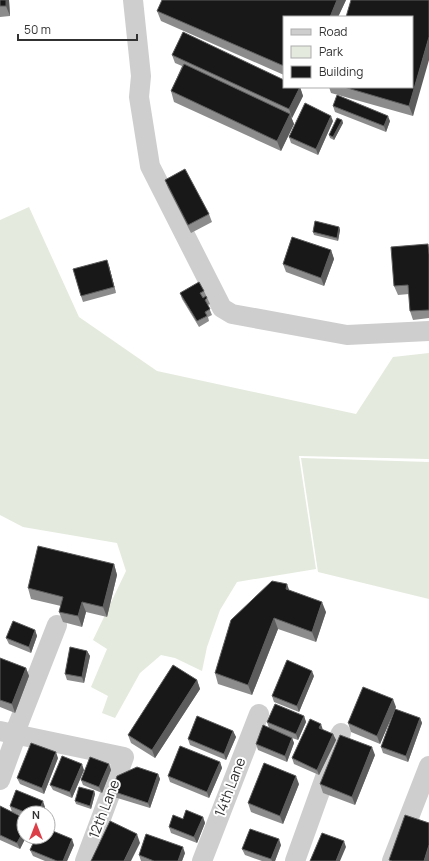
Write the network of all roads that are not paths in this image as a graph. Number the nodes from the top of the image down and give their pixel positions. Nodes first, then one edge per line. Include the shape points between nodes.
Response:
1 (133, 0) edge
2 (429, 331) edge
3 (57, 625) dead end
4 (259, 714) dead end
5 (341, 733) dead end
6 (10, 734) edge
7 (429, 766) edge
8 (0, 780) edge
9 (85, 861) edge
10 (202, 861) edge
11 (295, 861) edge
12 (392, 861) edge

1 - 2 street via 142,76 139,97 150,166 222,308 232,314 347,335
3 - 6 street
4 - 10 street, 14th Lane
5 - 11 street
6 - 8 street
6 - 9 street, 12th Lane via 124,757
7 - 12 street

